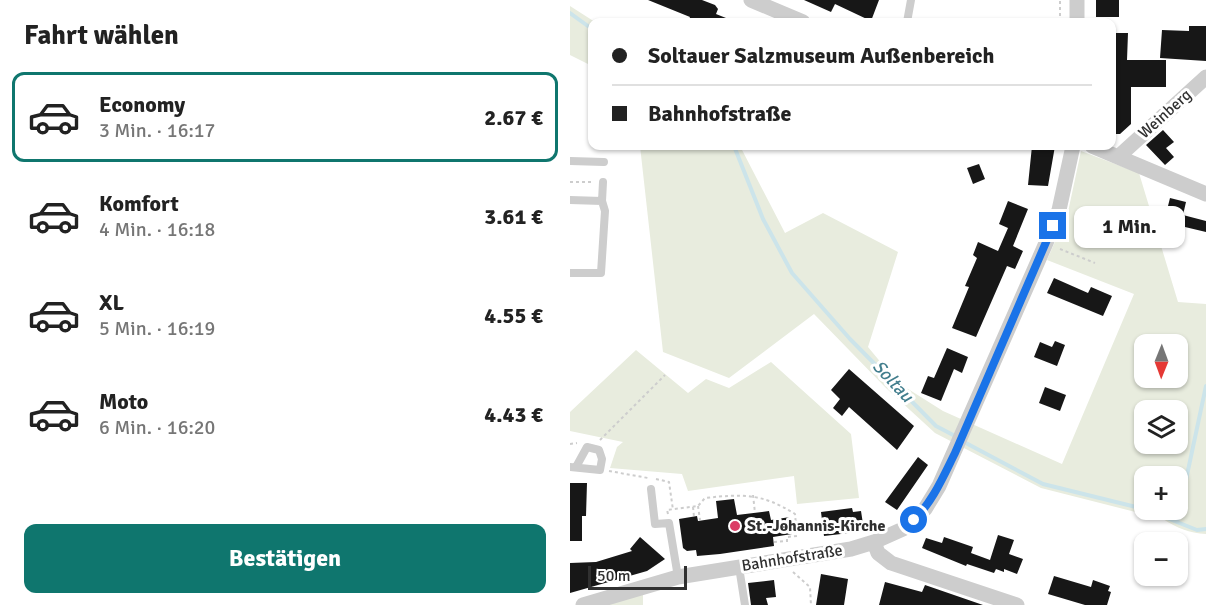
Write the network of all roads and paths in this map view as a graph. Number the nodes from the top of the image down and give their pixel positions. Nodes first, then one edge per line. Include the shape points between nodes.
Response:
1 (751, 0) edge
2 (911, 0) edge
3 (1060, 0) edge
4 (1077, 0) edge
5 (794, 18) edge
6 (908, 18) edge
7 (1060, 18) edge
8 (1077, 18) edge
9 (1206, 77) edge
10 (1072, 150) edge
11 (1101, 150) edge
12 (1118, 157) junction
13 (570, 162) edge
14 (604, 162) dead end
15 (570, 182) edge
16 (603, 182) joint
17 (1206, 194) edge
18 (570, 200) edge
19 (602, 201) junction
20 (1046, 243) junction
21 (1095, 263) dead end
22 (570, 273) edge
23 (665, 375) dead end
24 (600, 440) dead end
25 (609, 471) dead end
26 (651, 489) dead end
27 (753, 495) junction
28 (698, 506) junction
29 (693, 507) junction
30 (673, 509) junction
31 (668, 510) dead end
32 (755, 513) dead end
33 (694, 517) dead end
34 (700, 520) dead end
35 (787, 541) junction
36 (774, 542) dead end
37 (874, 542) junction
38 (777, 548) dead end
39 (739, 565) junction
40 (678, 577) junction
41 (810, 587) dead end
42 (583, 605) edge
43 (745, 605) edge
44 (811, 605) edge
45 (1017, 605) edge

1 - 5 street
2 - 6 lane
3 - 7 path
4 - 8 street
9 - 12 street, Weinberg
10 - 20 street, Bahnhofstraße via 1059,210
11 - 12 street
12 - 17 street
13 - 14 lane
15 - 16 path
16 - 19 lane
18 - 19 lane
19 - 22 lane via 605,211 601,273
20 - 21 path
20 - 37 street, Bahnhofstraße via 955,453 925,509 903,529
23 - 24 path
25 - 30 path via 669,482
26 - 40 lane via 655,524 669,523
27 - 28 path via 705,498
27 - 32 path
27 - 35 path via 795,514 797,536 787,537
28 - 29 path
28 - 34 path
29 - 30 path
29 - 33 path
30 - 31 path
35 - 36 path
35 - 38 path via 788,546
37 - 39 street, Bahnhofstraße
37 - 45 street via 878,553 891,563
39 - 40 street, Bahnhofstraße
39 - 43 lane
40 - 42 street, Bahnhofstraße
41 - 44 path

